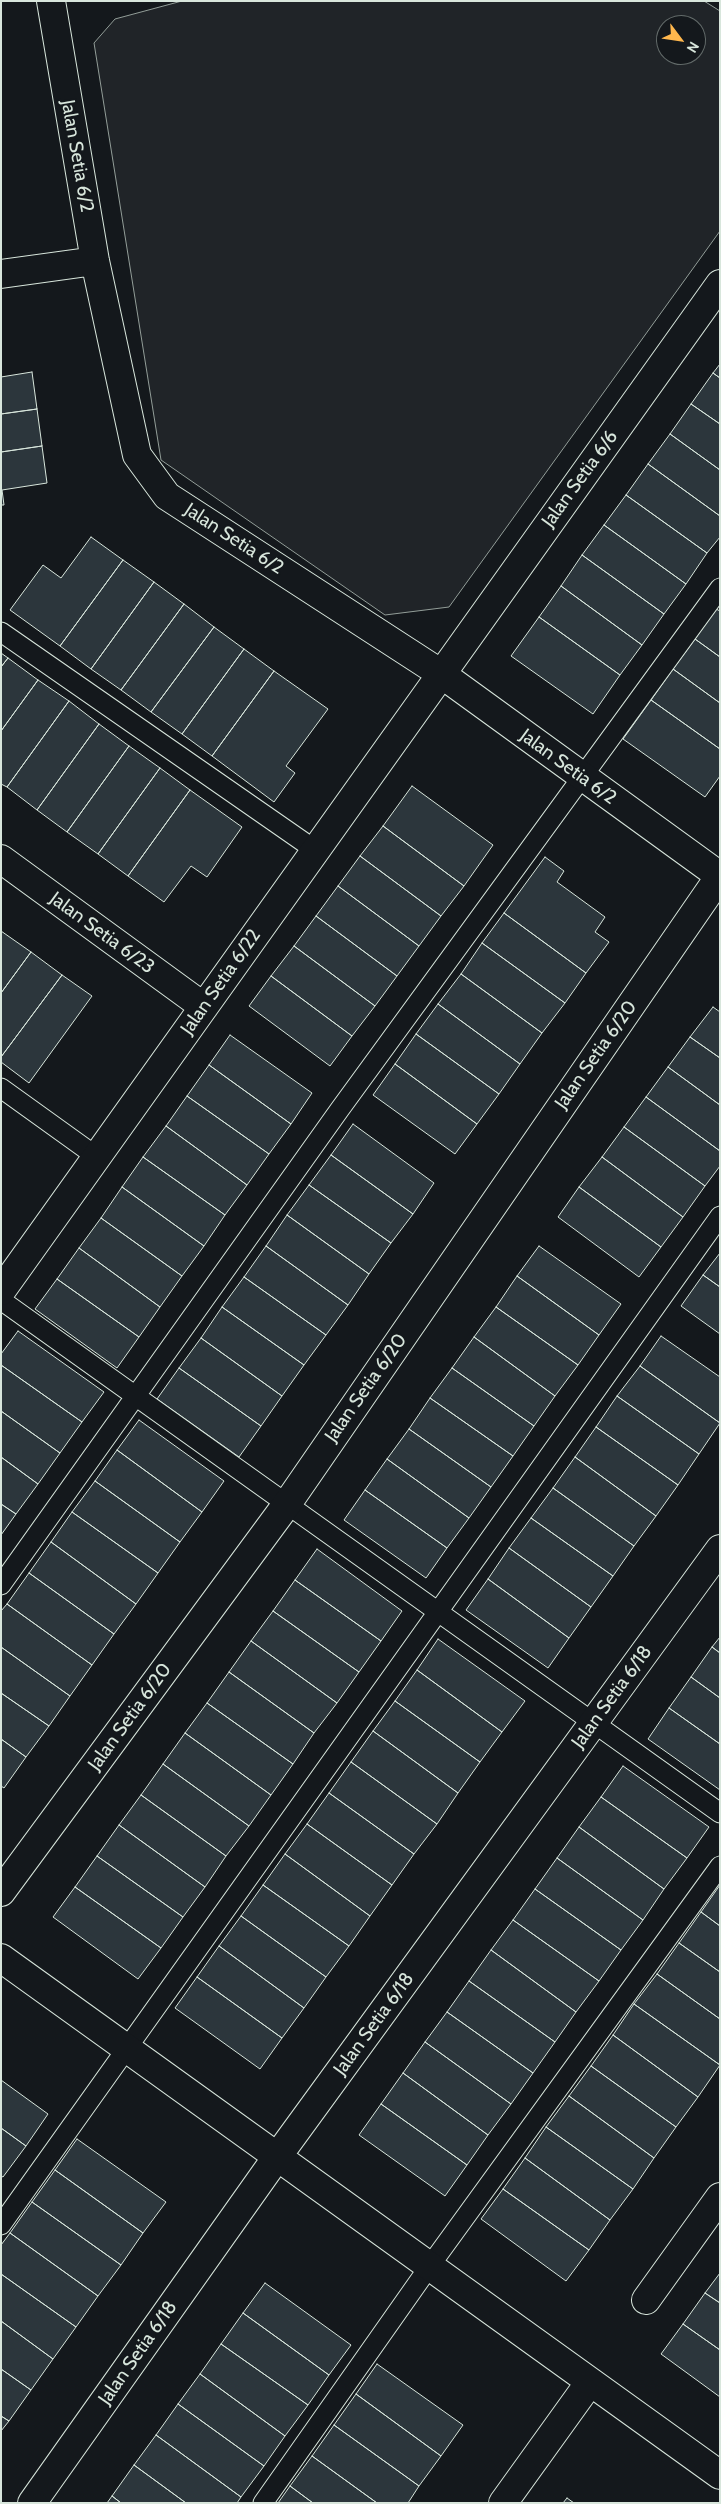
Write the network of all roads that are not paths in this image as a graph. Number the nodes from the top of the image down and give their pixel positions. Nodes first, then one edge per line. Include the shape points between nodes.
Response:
1 (51, 1) edge
2 (95, 261) junction
3 (1, 274) edge
4 (720, 284) edge
5 (720, 588) edge
6 (1, 632) edge
7 (440, 674) junction
8 (582, 777) junction
9 (315, 850) junction
10 (1, 859) edge
11 (720, 876) edge
12 (204, 1007) junction
13 (1, 1088) edge
14 (96, 1157) junction
15 (720, 1216) edge
16 (1, 1291) edge
17 (1, 1300) edge
18 (136, 1396) junction
19 (287, 1504) junction
20 (720, 1549) edge
21 (1, 1585) edge
22 (438, 1612) junction
23 (593, 1723) junction
24 (720, 1814) edge
25 (720, 1866) edge
26 (1, 1892) edge
27 (1, 1958) edge
28 (126, 2048) junction
29 (277, 2157) junction
30 (720, 2197) edge
31 (1, 2225) edge
32 (429, 2267) junction
33 (646, 2300) dead end
34 (590, 2382) junction
35 (720, 2475) edge
36 (32, 2503) edge
37 (263, 2503) edge
38 (503, 2503) edge

1 - 2 street, Jalan Setia 6/2
2 - 3 street
2 - 7 street, Jalan Setia 6/2 via 137,455 168,496
4 - 7 street, Jalan Setia 6/6
5 - 8 lane
6 - 9 lane
7 - 8 street, Jalan Setia 6/2
7 - 9 street, Jalan Setia 6/22
8 - 11 street, Jalan Setia 6/2
8 - 18 lane
9 - 12 street, Jalan Setia 6/22
10 - 12 street, Jalan Setia 6/23
11 - 19 street, Jalan Setia 6/20
12 - 14 street, Jalan Setia 6/22
13 - 14 lane
14 - 16 street, Jalan Setia 6/22
15 - 22 lane
17 - 18 lane
18 - 19 lane
18 - 21 lane
19 - 22 lane
19 - 26 street, Jalan Setia 6/20
20 - 23 street, Jalan Setia 6/18
22 - 23 lane
22 - 28 lane
23 - 24 lane
23 - 29 street, Jalan Setia 6/18
25 - 32 lane
27 - 28 street
28 - 29 street
28 - 31 lane
29 - 32 street
29 - 36 street, Jalan Setia 6/18
30 - 33 street
32 - 34 street
32 - 37 lane
34 - 35 street
34 - 38 street

